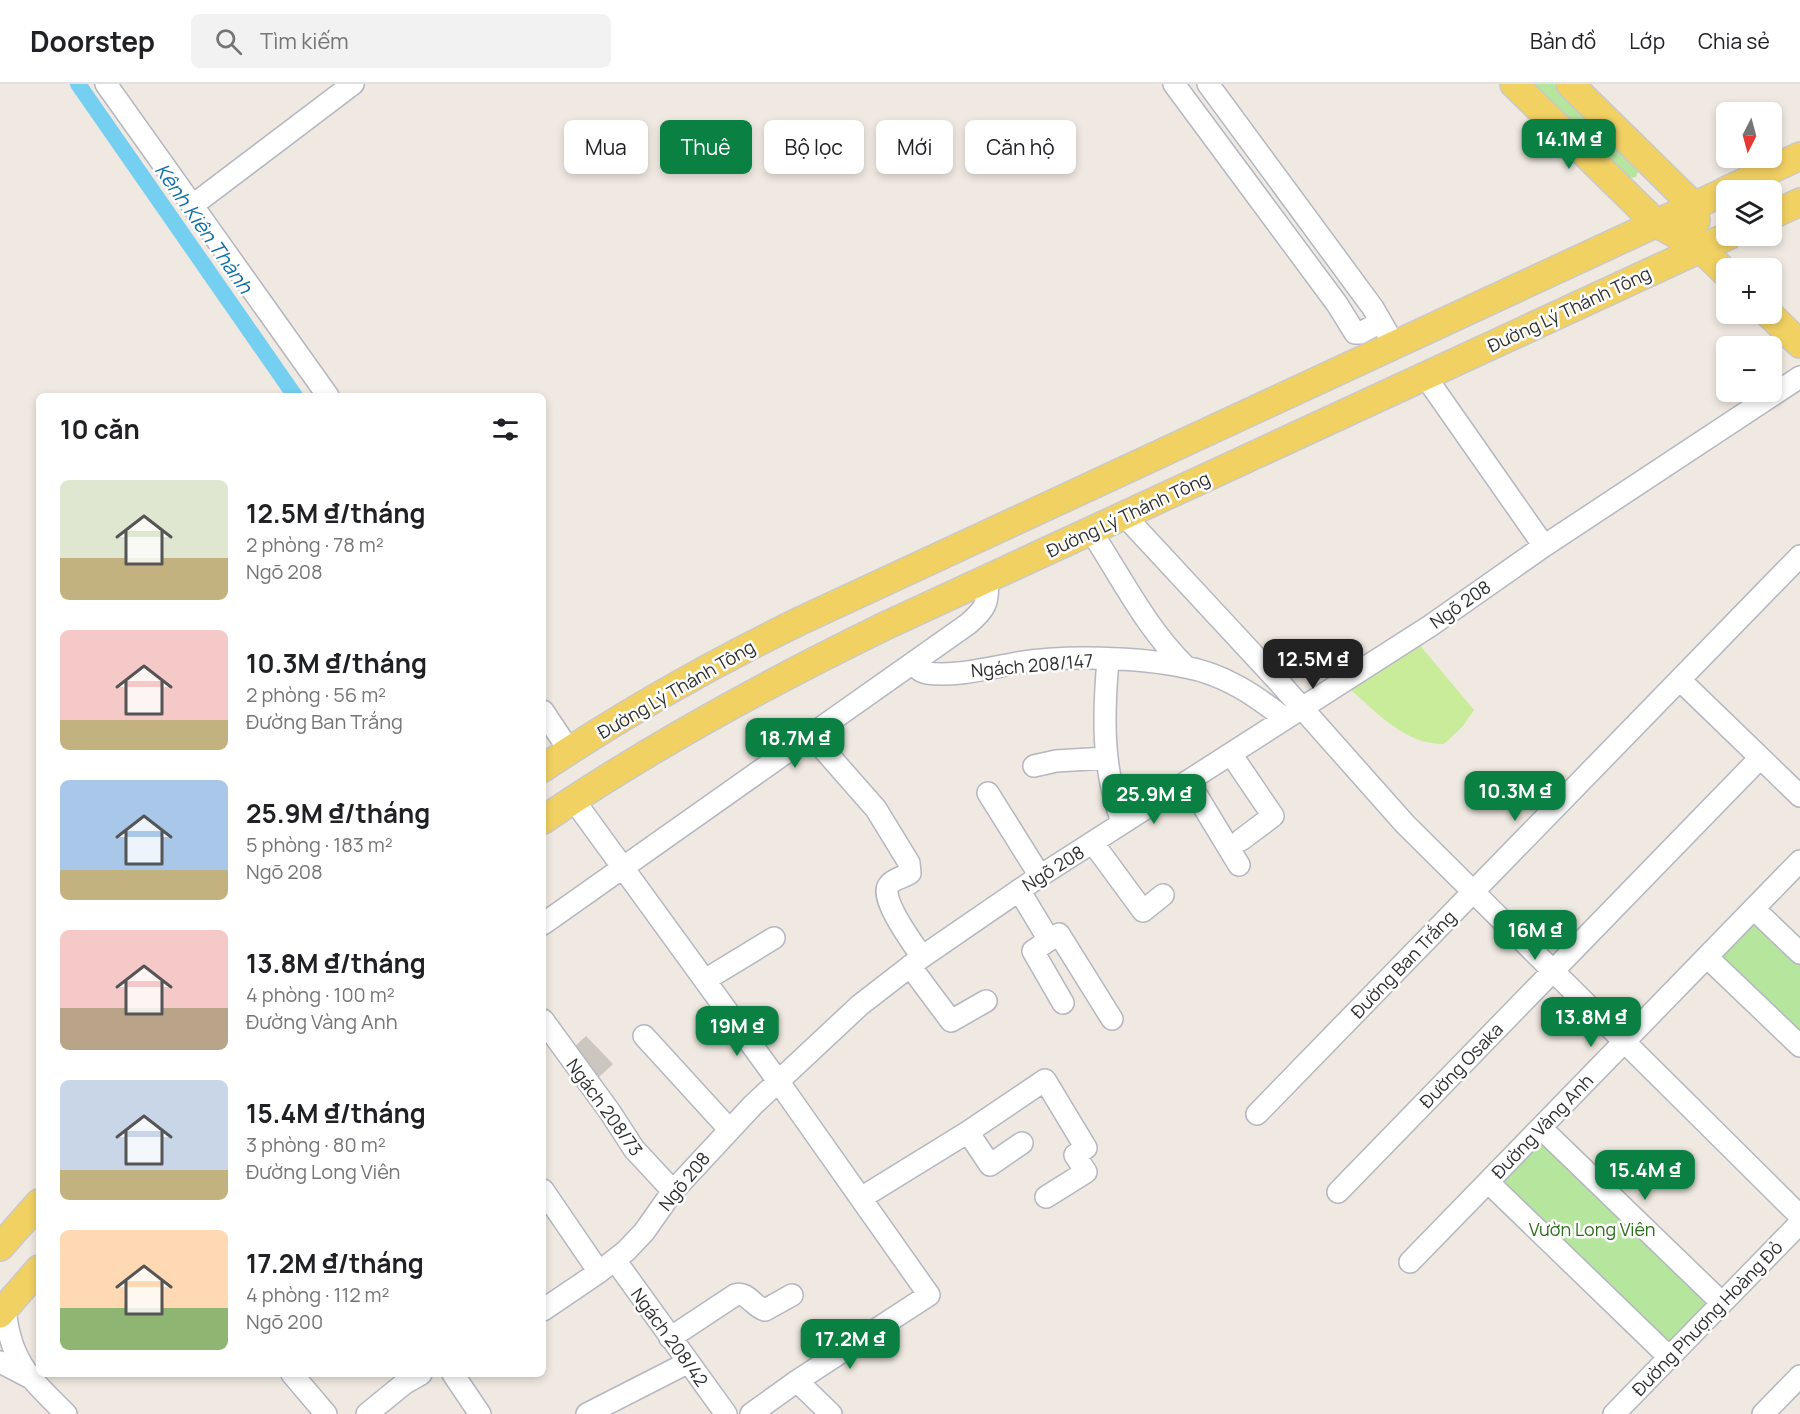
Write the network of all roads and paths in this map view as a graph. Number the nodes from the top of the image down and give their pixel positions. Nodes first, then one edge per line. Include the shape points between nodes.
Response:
1 (106, 84) edge
2 (353, 84) edge
3 (1208, 84) edge
4 (1514, 84) edge
5 (1570, 84) edge
6 (1183, 87) edge
7 (1800, 156) edge
8 (1750, 180) edge
9 (1716, 196) edge
10 (1800, 202) edge
11 (193, 205) junction
12 (1694, 206) junction
13 (1782, 210) edge
14 (1656, 223) junction
15 (1716, 242) edge
16 (1700, 249) junction
17 (1716, 264) edge
18 (1381, 322) junction
19 (1779, 324) edge
20 (1395, 344) junction
21 (1800, 344) edge
22 (1425, 376) junction
23 (1800, 377) edge
24 (326, 393) edge
25 (1124, 515) junction
26 (1091, 531) junction
27 (1544, 546) junction
28 (1800, 556) edge
29 (988, 579) junction
30 (830, 606) junction
31 (851, 642) junction
32 (1108, 660) junction
33 (913, 663) junction
34 (1186, 667) junction
35 (1680, 680) junction
36 (1294, 713) junction
37 (546, 716) edge
38 (811, 735) junction
39 (569, 750) junction
40 (1231, 754) junction
41 (1106, 758) junction
42 (1760, 758) junction
43 (546, 766) edge
44 (1034, 766) dead end
45 (1188, 781) junction
46 (988, 793) dead end
47 (1800, 796) edge
48 (573, 800) junction
49 (546, 818) edge
50 (1122, 822) junction
51 (1240, 840) dead end
52 (1093, 843) junction
53 (1800, 861) edge
54 (1239, 865) dead end
55 (622, 866) junction
56 (1040, 876) junction
57 (1018, 890) junction
58 (1473, 892) junction
59 (1163, 895) dead end
60 (1754, 909) junction
61 (546, 922) edge
62 (774, 938) dead end
63 (1049, 940) junction
64 (1800, 952) edge
65 (1707, 957) junction
66 (916, 962) junction
67 (1553, 971) junction
68 (705, 980) junction
69 (986, 1001) dead end
70 (1063, 1003) dead end
71 (1112, 1019) dead end
72 (546, 1024) edge
73 (644, 1036) dead end
74 (1624, 1042) junction
75 (1800, 1046) edge
76 (778, 1081) junction
77 (1257, 1114) dead end
78 (1541, 1128) junction
79 (729, 1130) junction
80 (968, 1132) junction
81 (1022, 1143) dead end
82 (1488, 1182) junction
83 (673, 1191) junction
84 (1338, 1192) dead end
85 (546, 1194) edge
86 (1046, 1197) dead end
87 (861, 1198) junction
88 (36, 1206) edge
89 (1800, 1216) edge
90 (1800, 1222) edge
91 (0, 1247) edge
92 (1410, 1262) dead end
93 (607, 1266) junction
94 (36, 1272) edge
95 (792, 1295) dead end
96 (1722, 1303) junction
97 (546, 1308) edge
98 (3, 1311) edge
99 (670, 1338) junction
100 (1669, 1357) junction
101 (0, 1362) edge
102 (687, 1363) junction
103 (1800, 1376) edge
104 (29, 1377) junction
105 (295, 1377) edge
106 (416, 1377) edge
107 (455, 1377) edge
108 (797, 1381) junction
109 (66, 1414) edge
110 (326, 1414) edge
111 (367, 1414) edge
112 (480, 1414) edge
113 (587, 1414) edge
114 (726, 1414) edge
115 (751, 1414) edge
116 (831, 1414) edge
117 (1614, 1414) edge
118 (1763, 1414) edge

1 - 11 street
2 - 11 street
3 - 18 street
4 - 14 main road
5 - 12 main road
6 - 18 street via 1354,333
7 - 8 main road, Đường Lý Thánh Tông
9 - 12 main road, Đường Lý Thánh Tông
10 - 13 main road
11 - 24 street
12 - 14 main road, Đường Lý Thánh Tông
12 - 16 main road
14 - 16 main road
14 - 20 main road, Đường Lý Thánh Tông
15 - 16 main road, Đường Lý Thánh Tông
16 - 17 main road
16 - 22 main road, Đường Lý Thánh Tông
18 - 20 street
19 - 21 main road
20 - 30 main road, Đường Lý Thánh Tông
22 - 25 main road, Đường Lý Thánh Tông
22 - 27 street
23 - 27 street, Ngõ 208
25 - 26 main road, Đường Lý Thánh Tông
25 - 36 street
26 - 29 main road, Đường Lý Thánh Tông
26 - 34 street via 1158,636
27 - 36 street, Ngõ 208 via 1430,626
28 - 35 street, Đường Ban Trắng
29 - 31 main road, Đường Lý Thánh Tông
29 - 33 street via 988,600 981,612
30 - 31 main road
30 - 39 main road, Đường Lý Thánh Tông via 697,674
31 - 48 main road, Đường Lý Thánh Tông via 727,706
32 - 33 street, Ngách 208/147 via 1043,661 933,673 921,672
32 - 34 street, Ngách 208/147
32 - 41 street
33 - 38 street
34 - 36 street, Ngách 208/147
35 - 42 street
35 - 58 street, Đường Ban Trắng
36 - 40 street, Ngõ 208
36 - 58 street
37 - 39 street
38 - 55 street
38 - 66 street via 876,809 909,863 910,873 889,884 886,890
39 - 43 main road, Đường Lý Thánh Tông
40 - 45 street, Ngõ 208
40 - 51 street via 1273,816
41 - 44 street
41 - 50 street
42 - 47 street
42 - 67 street, Đường Osaka
45 - 50 street, Ngõ 208
45 - 54 street
46 - 56 street
48 - 49 main road, Đường Lý Thánh Tông
48 - 55 street
50 - 52 street, Ngõ 208
52 - 56 street, Ngõ 208
52 - 59 street via 1143,911
53 - 60 street, Đường Vàng Anh
55 - 61 street
55 - 68 street
56 - 57 street, Ngõ 208
57 - 63 street
57 - 66 street, Ngõ 208
58 - 67 street
58 - 77 street, Đường Ban Trắng
60 - 64 street
60 - 65 street, Đường Vàng Anh
62 - 68 street
63 - 70 street via 1033,951
63 - 71 street via 1059,934
65 - 74 street, Đường Vàng Anh
65 - 75 street
66 - 69 street via 951,1021
66 - 76 street, Ngõ 208 via 860,1005
67 - 74 street
67 - 84 street, Đường Osaka
68 - 76 street
72 - 83 street, Ngách 208/73 via 634,1149
73 - 79 street
74 - 78 street, Đường Vàng Anh
74 - 89 street
76 - 79 street, Ngõ 208
76 - 87 street
78 - 82 street, Đường Vàng Anh
78 - 96 street
79 - 83 street, Ngõ 208
80 - 81 street via 990,1165
80 - 86 street via 1045,1080 1086,1148 1075,1155 1086,1172
80 - 87 street
82 - 92 street, Đường Vàng Anh
82 - 100 street
83 - 93 street, Ngõ 208 via 644,1232
85 - 93 street, Ngách 208/42
87 - 108 street via 929,1295
88 - 91 main road
90 - 96 street, Đường Phượng Hoàng Đỏ
93 - 97 street, Ngõ 208
93 - 99 street, Ngách 208/42
94 - 98 main road
95 - 99 street via 765,1310 745,1295 735,1295
96 - 100 street, Đường Phượng Hoàng Đỏ
98 - 104 street via 11,1345
99 - 102 street, Ngách 208/42
100 - 117 street, Đường Phượng Hoàng Đỏ
101 - 104 street
102 - 113 street
102 - 114 street, Ngách 208/42
103 - 118 street
104 - 109 street
105 - 110 street
106 - 111 street
107 - 112 street
108 - 115 street
108 - 116 street

